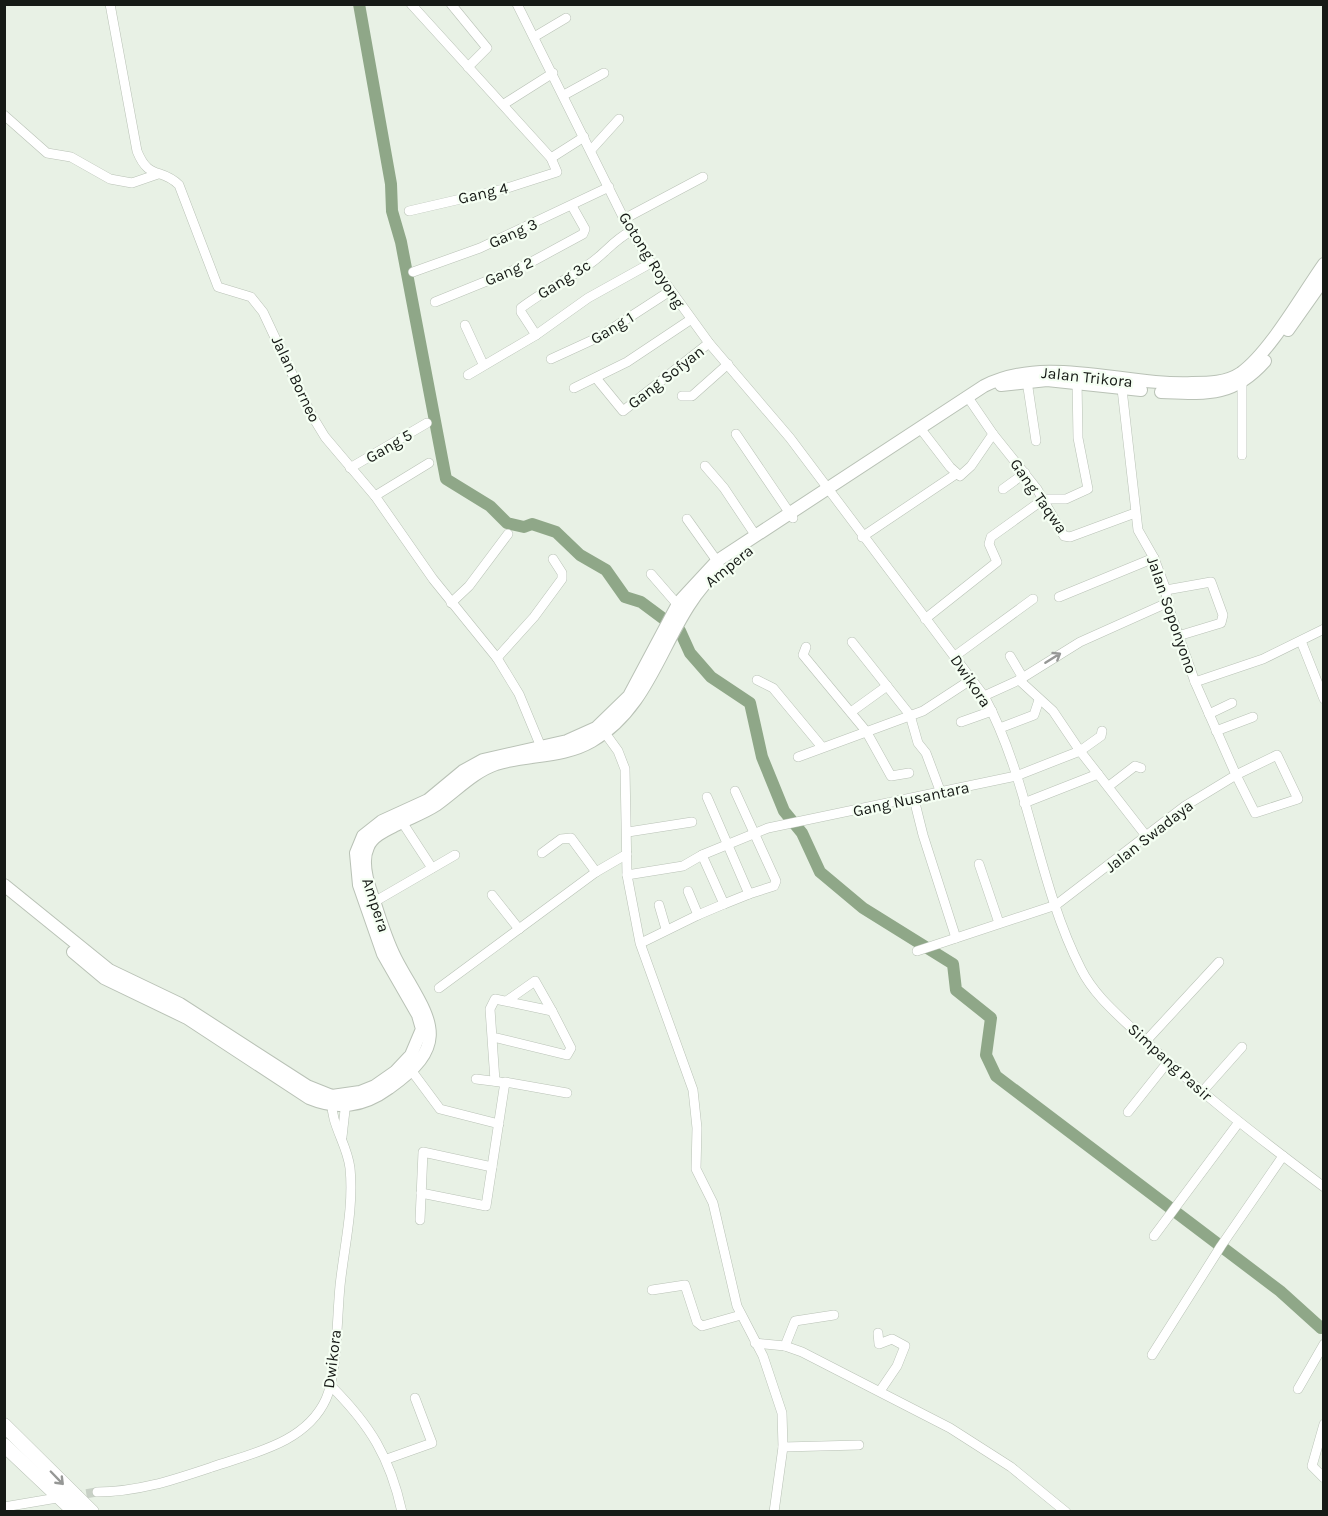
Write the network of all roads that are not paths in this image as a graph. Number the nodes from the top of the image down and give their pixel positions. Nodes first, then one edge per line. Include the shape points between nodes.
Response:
1 (110, 4) edge
2 (411, 4) edge
3 (451, 4) edge
4 (517, 4) edge
5 (566, 18) dead end
6 (534, 37) junction
7 (468, 67) junction
8 (553, 73) junction
9 (604, 73) dead end
10 (564, 95) junction
11 (504, 104) junction
12 (4, 115) edge
13 (619, 119) dead end
14 (584, 137) junction
15 (591, 150) junction
16 (552, 158) junction
17 (158, 174) junction
18 (703, 177) dead end
19 (609, 187) junction
20 (572, 206) junction
21 (409, 211) dead end
22 (624, 219) junction
23 (631, 231) junction
24 (651, 263) junction
25 (1323, 264) edge
26 (413, 272) dead end
27 (1323, 279) edge
28 (670, 291) junction
29 (1303, 301) junction
30 (435, 302) dead end
31 (690, 320) junction
32 (465, 325) dead end
33 (536, 334) junction
34 (709, 343) junction
35 (551, 359) dead end
36 (483, 364) junction
37 (728, 364) junction
38 (468, 375) dead end
39 (596, 378) junction
40 (1027, 381) junction
41 (1077, 381) junction
42 (1242, 383) junction
43 (574, 388) dead end
44 (1122, 389) junction
45 (682, 396) dead end
46 (968, 398) junction
47 (427, 423) dead end
48 (922, 430) junction
49 (736, 434) dead end
50 (993, 434) junction
51 (1036, 441) dead end
52 (1242, 455) dead end
53 (429, 463) dead end
54 (705, 466) dead end
55 (350, 468) junction
56 (1025, 473) junction
57 (956, 474) junction
58 (1003, 489) dead end
59 (829, 491) junction
60 (375, 496) junction
61 (1044, 499) junction
62 (1135, 513) junction
63 (791, 516) junction
64 (687, 519) dead end
65 (508, 534) dead end
66 (756, 536) junction
67 (862, 537) junction
68 (1154, 558) junction
69 (553, 559) dead end
70 (717, 561) junction
71 (651, 574) dead end
72 (1166, 590) junction
73 (1059, 597) dead end
74 (1033, 599) dead end
75 (451, 603) junction
76 (1167, 603) junction
77 (676, 612) junction
78 (926, 619) junction
79 (1323, 628) edge
80 (665, 636) junction
81 (1178, 636) junction
82 (1301, 641) junction
83 (852, 642) dead end
84 (806, 647) dead end
85 (955, 656) junction
86 (1010, 656) dead end
87 (497, 658) junction
88 (972, 679) junction
89 (1021, 679) junction
90 (757, 680) dead end
91 (1195, 682) junction
92 (887, 686) junction
93 (984, 696) junction
94 (1323, 699) edge
95 (1039, 700) junction
96 (1232, 703) dead end
97 (992, 711) junction
98 (851, 712) junction
99 (1209, 714) junction
100 (910, 715) junction
101 (1253, 717) dead end
102 (961, 722) dead end
103 (1000, 728) junction
104 (866, 730) junction
105 (1102, 731) dead end
106 (1216, 731) junction
107 (605, 733) junction
108 (589, 737) junction
109 (541, 747) junction
110 (822, 747) junction
111 (1080, 751) junction
112 (798, 757) dead end
113 (1141, 768) dead end
114 (1234, 771) junction
115 (909, 773) dead end
116 (1098, 774) junction
117 (1016, 776) junction
118 (1109, 786) junction
119 (735, 791) dead end
120 (941, 793) junction
121 (706, 797) dead end
122 (914, 799) junction
123 (1024, 803) junction
124 (402, 822) junction
125 (692, 822) dead end
126 (628, 832) junction
127 (755, 833) junction
128 (1147, 837) junction
129 (728, 844) junction
130 (542, 853) dead end
131 (627, 854) junction
132 (455, 855) dead end
133 (702, 855) junction
134 (980, 864) dead end
135 (432, 868) junction
136 (596, 872) junction
137 (627, 875) junction
138 (4, 885) edge
139 (688, 891) dead end
140 (4, 894) edge
141 (749, 894) junction
142 (492, 895) dead end
143 (374, 902) junction
144 (724, 904) junction
145 (659, 905) dead end
146 (1056, 905) junction
147 (698, 915) junction
148 (999, 923) junction
149 (519, 929) junction
150 (666, 929) junction
151 (956, 938) junction
152 (641, 943) junction
153 (916, 951) dead end
154 (1219, 962) dead end
155 (439, 988) dead end
156 (508, 1000) junction
157 (552, 1011) junction
158 (493, 1037) junction
159 (1146, 1041) junction
160 (1242, 1047) dead end
161 (1167, 1063) junction
162 (411, 1070) junction
163 (476, 1079) dead end
164 (500, 1082) junction
165 (1202, 1092) junction
166 (567, 1093) dead end
167 (331, 1101) junction
168 (346, 1101) junction
169 (1128, 1112) dead end
170 (1239, 1122) junction
171 (499, 1124) junction
172 (342, 1137) junction
173 (1283, 1156) junction
174 (492, 1167) junction
175 (1323, 1187) edge
176 (421, 1193) junction
177 (420, 1220) dead end
178 (1154, 1236) dead end
179 (652, 1290) dead end
180 (741, 1315) junction
181 (834, 1315) dead end
182 (878, 1334) dead end
183 (755, 1343) junction
184 (1323, 1344) edge
185 (785, 1346) junction
186 (1152, 1355) dead end
187 (331, 1386) junction
188 (1298, 1389) dead end
189 (880, 1391) junction
190 (415, 1398) dead end
191 (1323, 1424) edge
192 (4, 1425) edge
193 (4, 1444) edge
194 (859, 1445) dead end
195 (783, 1447) junction
196 (387, 1460) junction
197 (1323, 1478) edge
198 (97, 1492) tunnel mouth
199 (57, 1498) dead end
200 (4, 1507) edge
201 (75, 1512) edge
202 (92, 1512) edge
203 (402, 1512) edge
204 (774, 1512) edge
205 (1066, 1512) edge

1 - 17 street, Jalan Borneo via 137,151 145,168
2 - 7 street
3 - 7 street via 487,48
4 - 6 street, Gotong Royong
5 - 6 street
6 - 8 street, Gotong Royong
7 - 11 street
8 - 10 street, Gotong Royong
8 - 11 street
9 - 10 street
10 - 14 street, Gotong Royong
11 - 16 street
12 - 17 street via 46,153 71,157 110,179 132,183
13 - 15 street
14 - 15 street, Gotong Royong
14 - 16 street
15 - 19 street, Gotong Royong
16 - 21 street, Gang 4 via 556,174
17 - 55 street, Jalan Borneo via 174,181 182,191 218,288 251,297 263,312 311,414
18 - 22 street
19 - 20 street, Gang 3
19 - 22 street, Gotong Royong
20 - 26 street, Gang 3 via 471,252
20 - 30 street, Gang 2 via 585,228 581,234 524,266
22 - 23 street, Gotong Royong
23 - 24 street, Gotong Royong
23 - 33 street, Gang 3c via 609,244 587,266 521,308
24 - 28 street, Gotong Royong
24 - 33 street via 588,298
25 - 29 main road, Jalan Trikora
27 - 29 main road, Jalan Trikora
28 - 31 street, Gotong Royong
28 - 35 street, Gang 1 via 599,337
29 - 42 main road, Jalan Trikora via 1266,360
29 - 46 main road, Jalan Trikora via 1260,354 1233,378 1171,384 1031,371 996,380
31 - 34 street, Gotong Royong
31 - 39 street via 649,350
32 - 36 street
33 - 36 street
34 - 37 street, Gotong Royong
34 - 39 street, Gang Sofyan via 623,411
36 - 38 street
37 - 45 street via 692,396
37 - 59 street, Gotong Royong
39 - 43 street
40 - 41 main road, Jalan Trikora
40 - 46 main road, Jalan Trikora via 998,386
40 - 51 street
41 - 44 main road, Jalan Trikora
41 - 61 street via 1078,438 1088,489 1060,500
42 - 44 main road, Jalan Trikora via 1205,392
42 - 52 street
44 - 62 street, Jalan Soponyono
46 - 48 main road, Jalan Trikora
46 - 50 street, Gang Taqwa
47 - 55 street, Gang 5
48 - 57 street
48 - 59 main road, Jalan Trikora
49 - 63 street
50 - 56 street, Gang Taqwa
50 - 57 street via 963,475
53 - 60 street
54 - 66 street
55 - 60 street, Jalan Borneo
56 - 58 street
56 - 61 street, Gang Taqwa
57 - 67 street
59 - 63 main road, Ampera
59 - 67 street, Dwikora
60 - 75 street, Jalan Borneo
61 - 62 street, Gang Taqwa via 1057,527 1067,537
61 - 78 street via 991,537 989,544 997,562
62 - 68 street, Jalan Soponyono via 1138,530
63 - 66 main road, Ampera
63 - 77 main road, Ampera via 714,574
64 - 70 street
65 - 75 street via 469,586
66 - 70 main road, Ampera
67 - 78 street, Dwikora
68 - 72 street, Jalan Soponyono
68 - 73 street
69 - 87 street via 562,579
70 - 77 main road, Ampera
71 - 77 street
72 - 76 street, Jalan Soponyono
72 - 81 street via 1211,582 1223,615 1221,623
74 - 85 street
75 - 87 street, Jalan Borneo
76 - 81 street, Jalan Soponyono
89 -> 76 street via 1080,642
77 - 80 main road, Ampera
78 - 85 street, Dwikora
79 - 82 street
80 - 107 main road, Ampera via 642,693
80 - 108 main road, Ampera via 629,696
81 - 91 street, Jalan Soponyono
82 - 91 street via 1263,659
82 - 94 street
83 - 92 street
84 - 98 street via 803,655
85 - 88 street, Dwikora
86 - 89 street
87 - 109 street, Jalan Borneo via 519,694
88 - 93 street, Dwikora
88 - 100 street via 923,711
89 - 93 street
89 - 95 street
90 - 110 street via 772,688
91 - 99 street, Jalan Soponyono
92 - 98 street
92 - 100 street
93 - 97 street, Dwikora
95 - 103 street via 1034,715
95 - 111 street via 1053,711
96 - 99 street
97 - 102 street
97 - 103 street, Dwikora
98 - 104 street
99 - 106 street, Jalan Soponyono
100 - 104 street
100 - 120 street
101 - 106 street
103 - 117 street, Dwikora
104 - 110 street via 846,741
104 - 115 street via 891,776
105 - 111 street, Gang Nusantara via 1101,736
106 - 114 street, Jalan Soponyono
107 - 108 main road, Ampera
107 - 126 street via 623,760
108 - 109 main road, Ampera
108 - 124 main road, Ampera via 569,751 491,766 434,806
109 - 168 main road, Ampera via 474,765 428,800 382,821 361,840 356,863 363,900 383,954 422,1029 411,1055 395,1072
110 - 112 street
111 - 116 street
111 - 117 street, Gang Nusantara
113 - 118 street via 1136,766
114 - 114 street, Jalan Soponyono via 1277,755 1298,799 1255,813
114 - 128 street, Jalan Swadaya
116 - 118 street
116 - 123 street
117 - 120 street, Gang Nusantara
117 - 123 street, Dwikora
118 - 128 street
119 - 127 street
120 - 122 street, Gang Nusantara
121 - 129 street
122 - 127 street, Gang Nusantara
122 - 151 street
123 - 146 street, Dwikora
124 - 135 street
124 - 143 main road, Ampera via 374,838 367,847 366,870
125 - 126 street
126 - 131 street
127 - 129 street, Gang Nusantara
127 - 141 street via 776,884
128 - 146 street, Jalan Swadaya
129 - 133 street, Gang Nusantara
129 - 141 street
130 - 136 street via 561,839 571,838
131 - 136 street
131 - 137 street
132 - 135 street
133 - 137 street, Gang Nusantara via 683,866
133 - 144 street
134 - 148 street
135 - 143 street
136 - 149 street
137 - 152 street
138 - 167 main road, Ampera via 109,970 180,1004
139 - 147 street
140 - 167 main road, Ampera via 104,978 165,1006 300,1093
141 - 144 street
142 - 149 street
143 - 162 main road, Ampera via 394,954 430,1022 425,1051
144 - 147 street
145 - 150 street
146 - 148 street, Jalan Swadaya
146 - 159 street, Simpang Pasir via 1089,982
147 - 150 street
148 - 151 street, Jalan Swadaya
149 - 155 street
150 - 152 street
151 - 153 street, Jalan Swadaya
152 - 180 street via 693,1090 696,1168 713,1203
154 - 159 street
156 - 157 street
156 - 157 street via 535,981
156 - 158 street via 495,999 491,1005
157 - 158 street via 571,1048 569,1054
158 - 164 street
159 - 161 street, Simpang Pasir
160 - 165 street
161 - 165 street, Simpang Pasir
161 - 169 street
162 - 168 main road, Ampera via 376,1097
162 - 171 street via 440,1109
163 - 164 street
164 - 166 street
164 - 171 street
165 - 170 street, Simpang Pasir
167 - 168 main road, Ampera
167 - 172 street, Dwikora
168 - 172 street, Dwikora
170 - 173 street, Simpang Pasir
170 - 178 street
171 - 174 street
172 - 187 street, Dwikora via 350,1168 349,1216
173 - 175 street, Simpang Pasir
173 - 186 street
174 - 176 street via 486,1206
174 - 176 street via 424,1151
176 - 177 street
179 - 180 street via 685,1285 697,1322 702,1326
180 - 183 street
181 - 185 street via 795,1321
182 - 189 street via 879,1344 892,1339 905,1346
183 - 185 street
183 - 195 street via 780,1402
184 - 188 street
185 - 189 street
187 - 196 street via 362,1418
187 - 198 street, Dwikora via 311,1420 286,1440 265,1450 146,1488
189 - 205 street via 995,1456
190 - 196 street via 432,1443
191 - 197 street via 1312,1466
192 -> 202 highway
193 - 201 highway
194 - 195 street
195 - 204 street
196 - 203 street
199 - 200 street

